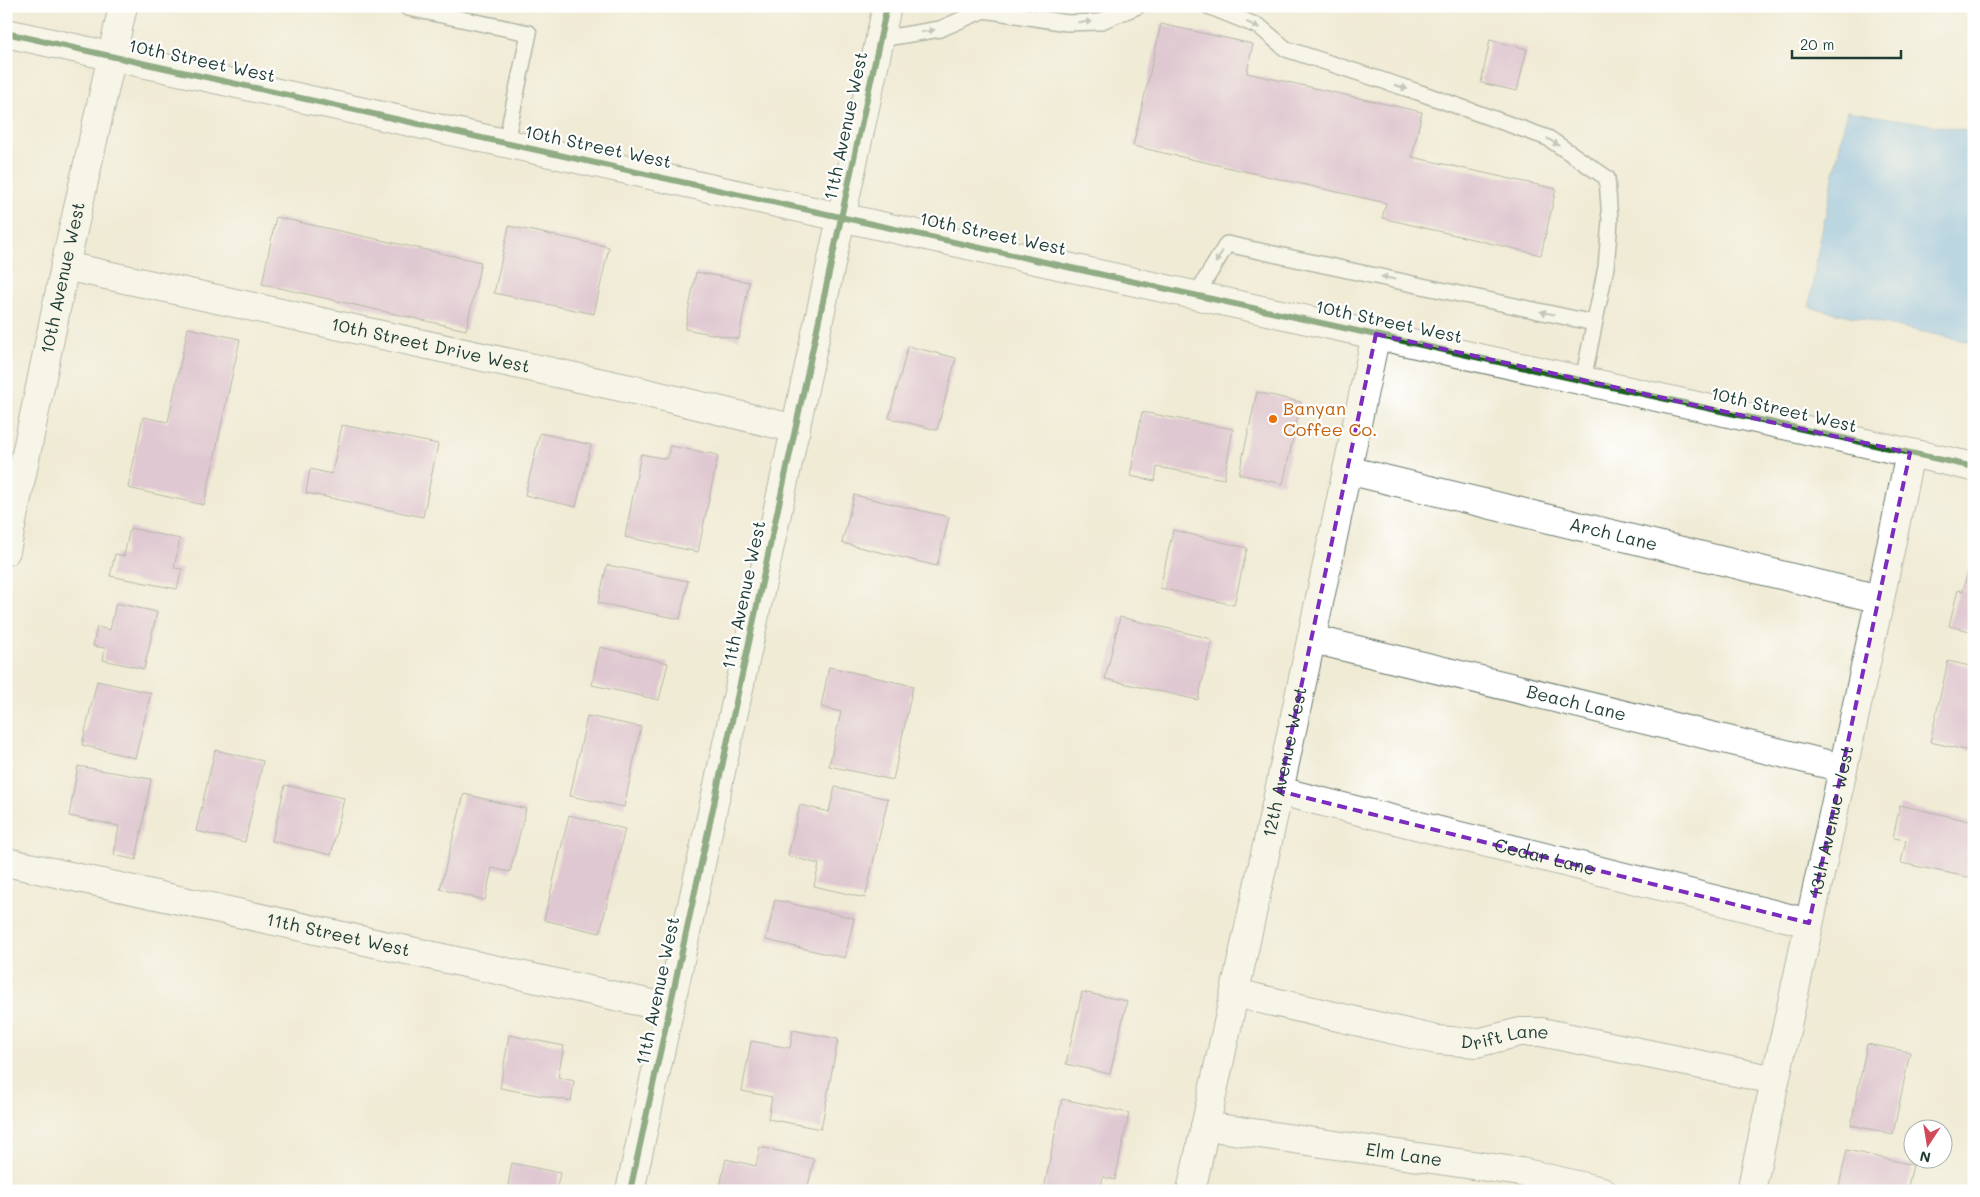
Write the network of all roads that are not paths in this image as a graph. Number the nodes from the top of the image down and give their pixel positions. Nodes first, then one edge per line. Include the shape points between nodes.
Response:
1 (123, 6) edge
2 (409, 6) edge
3 (887, 6) edge
4 (1138, 6) edge
5 (1208, 6) edge
6 (6, 33) edge
7 (880, 39) junction
8 (113, 56) junction
9 (506, 142) junction
10 (841, 216) junction
11 (65, 266) junction
12 (1196, 294) junction
13 (1594, 323) junction
14 (1376, 334) junction
15 (1583, 380) junction
16 (796, 429) junction
17 (1910, 453) junction
18 (1974, 467) edge
19 (1347, 470) junction
20 (6, 551) edge
21 (1880, 599) junction
22 (1312, 639) junction
23 (1843, 768) junction
24 (1280, 790) junction
25 (6, 862) edge
26 (1809, 923) junction
27 (1235, 992) junction
28 (670, 1008) junction
29 (1775, 1080) junction
30 (1205, 1126) junction
31 (630, 1191) edge
32 (1191, 1191) edge
33 (1602, 1191) edge
34 (1751, 1191) edge

1 - 8 street, 10th Avenue West
2 - 9 lane via 529,33
3 - 7 street, 11th Avenue West
7 -> 4 lane via 940,29 984,10 1098,22
5 -> 13 lane via 1260,27 1286,49 1548,138 1607,178 1610,221 1606,267
6 - 8 street, 10th Street West
7 - 10 street, 11th Avenue West
8 - 9 street, 10th Street West
8 - 11 street, 10th Avenue West
9 - 10 street, 10th Street West
10 - 12 street, 10th Street West
10 - 16 street, 11th Avenue West
11 - 16 street, 10th Street Drive West via 639,391
11 - 20 street, 10th Avenue West
13 -> 12 lane via 1227,244
12 - 14 street, 10th Street West
13 - 15 lane
14 - 15 street, 10th Street West
14 - 19 street, 12th Avenue West
15 - 17 street, 10th Street West
16 - 28 street, 11th Avenue West
17 - 18 street, 10th Street West
17 - 21 street, 13th Avenue West
19 - 21 street, Arch Lane
19 - 22 street, 12th Avenue West
21 - 23 street, 13th Avenue West
22 - 23 street, Beach Lane
22 - 24 street, 12th Avenue West
23 - 26 street, 13th Avenue West
24 - 26 street, Cedar Lane
24 - 27 street, 12th Avenue West
25 - 28 street, 11th Street West
26 - 29 street, 13th Avenue West
27 - 29 street, Drift Lane via 1437,1040 1477,1043 1520,1032 1541,1032
27 - 30 street, 12th Avenue West
28 - 31 street, 11th Avenue West
29 - 34 street, 13th Avenue West
30 - 32 street, 12th Avenue West
30 - 33 street, Elm Lane via 1521,1172

